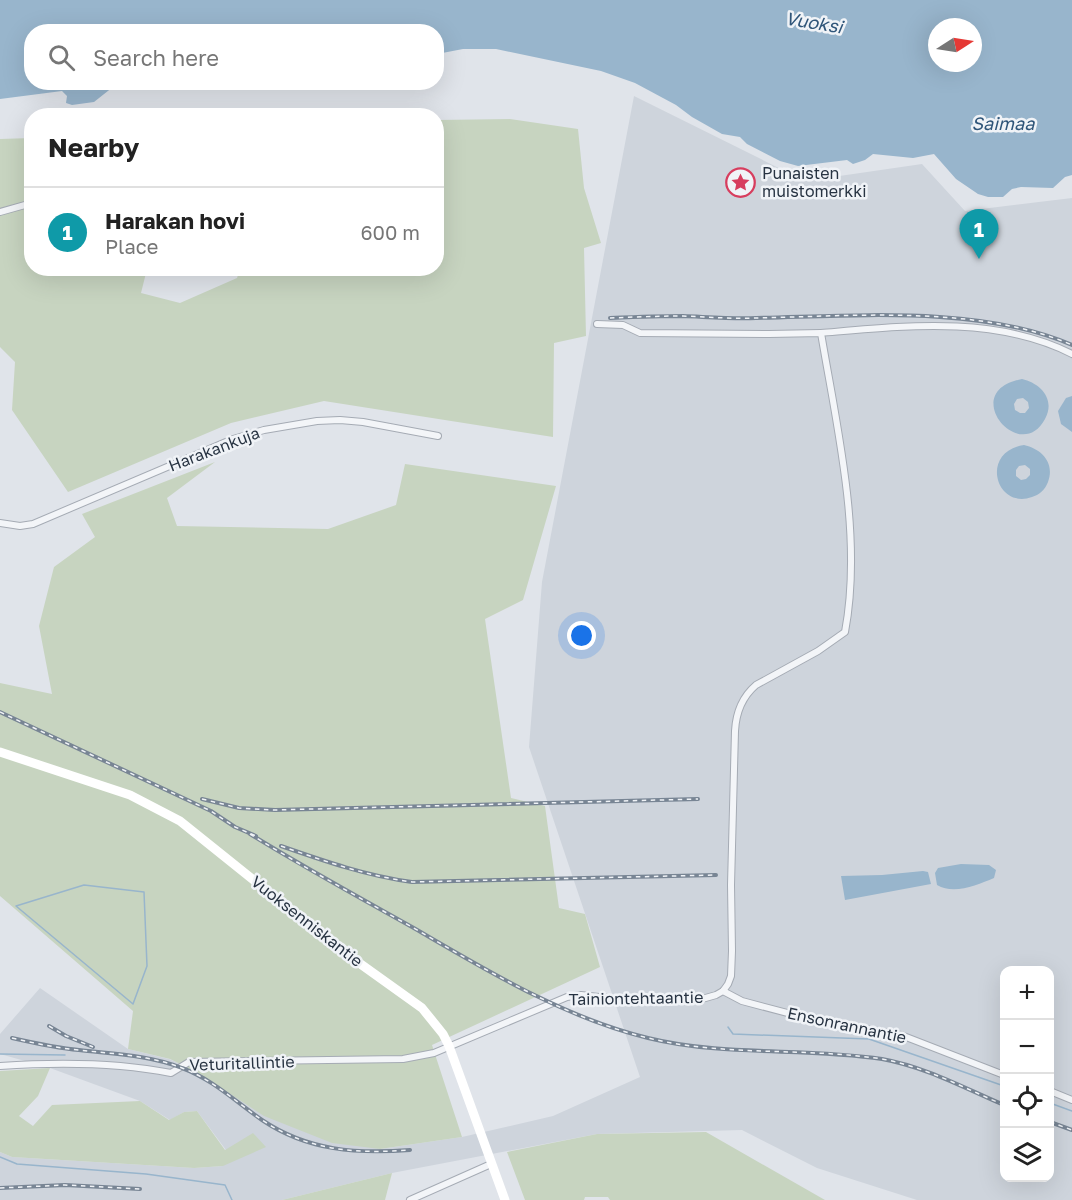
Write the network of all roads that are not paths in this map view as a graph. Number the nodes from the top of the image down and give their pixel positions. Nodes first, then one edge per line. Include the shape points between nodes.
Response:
1 (24, 205) edge
2 (0, 212) edge
3 (597, 324) dead end
4 (821, 333) junction
5 (1072, 354) edge
6 (438, 436) dead end
7 (0, 523) edge
8 (0, 752) edge
9 (723, 991) junction
10 (449, 1046) junction
11 (0, 1066) edge
12 (1002, 1074) edge
13 (1054, 1093) edge
14 (1072, 1100) edge
15 (491, 1164) junction
16 (410, 1200) edge
17 (505, 1200) edge

1 - 2 street
3 - 4 street via 623,324 640,333
4 - 5 street via 909,326 990,328
4 - 9 street via 850,524 850,606 845,632 747,692 737,716 731,976
6 - 7 street, Harakankuja via 340,420 264,429 33,524
8 - 10 street, Vuoksenniskantie via 130,795 180,821 341,950 422,1008
9 - 10 street, Tainiontehtaantie via 702,999 567,997
9 - 12 street, Ensonrannantie via 742,1001 818,1021 901,1035
10 - 11 street, Veturitallintie via 390,1060 189,1062 171,1073 97,1064
10 - 15 street, Vuoksenniskantie
13 - 14 street
15 - 16 street
15 - 17 street, Vuoksenniskantie

